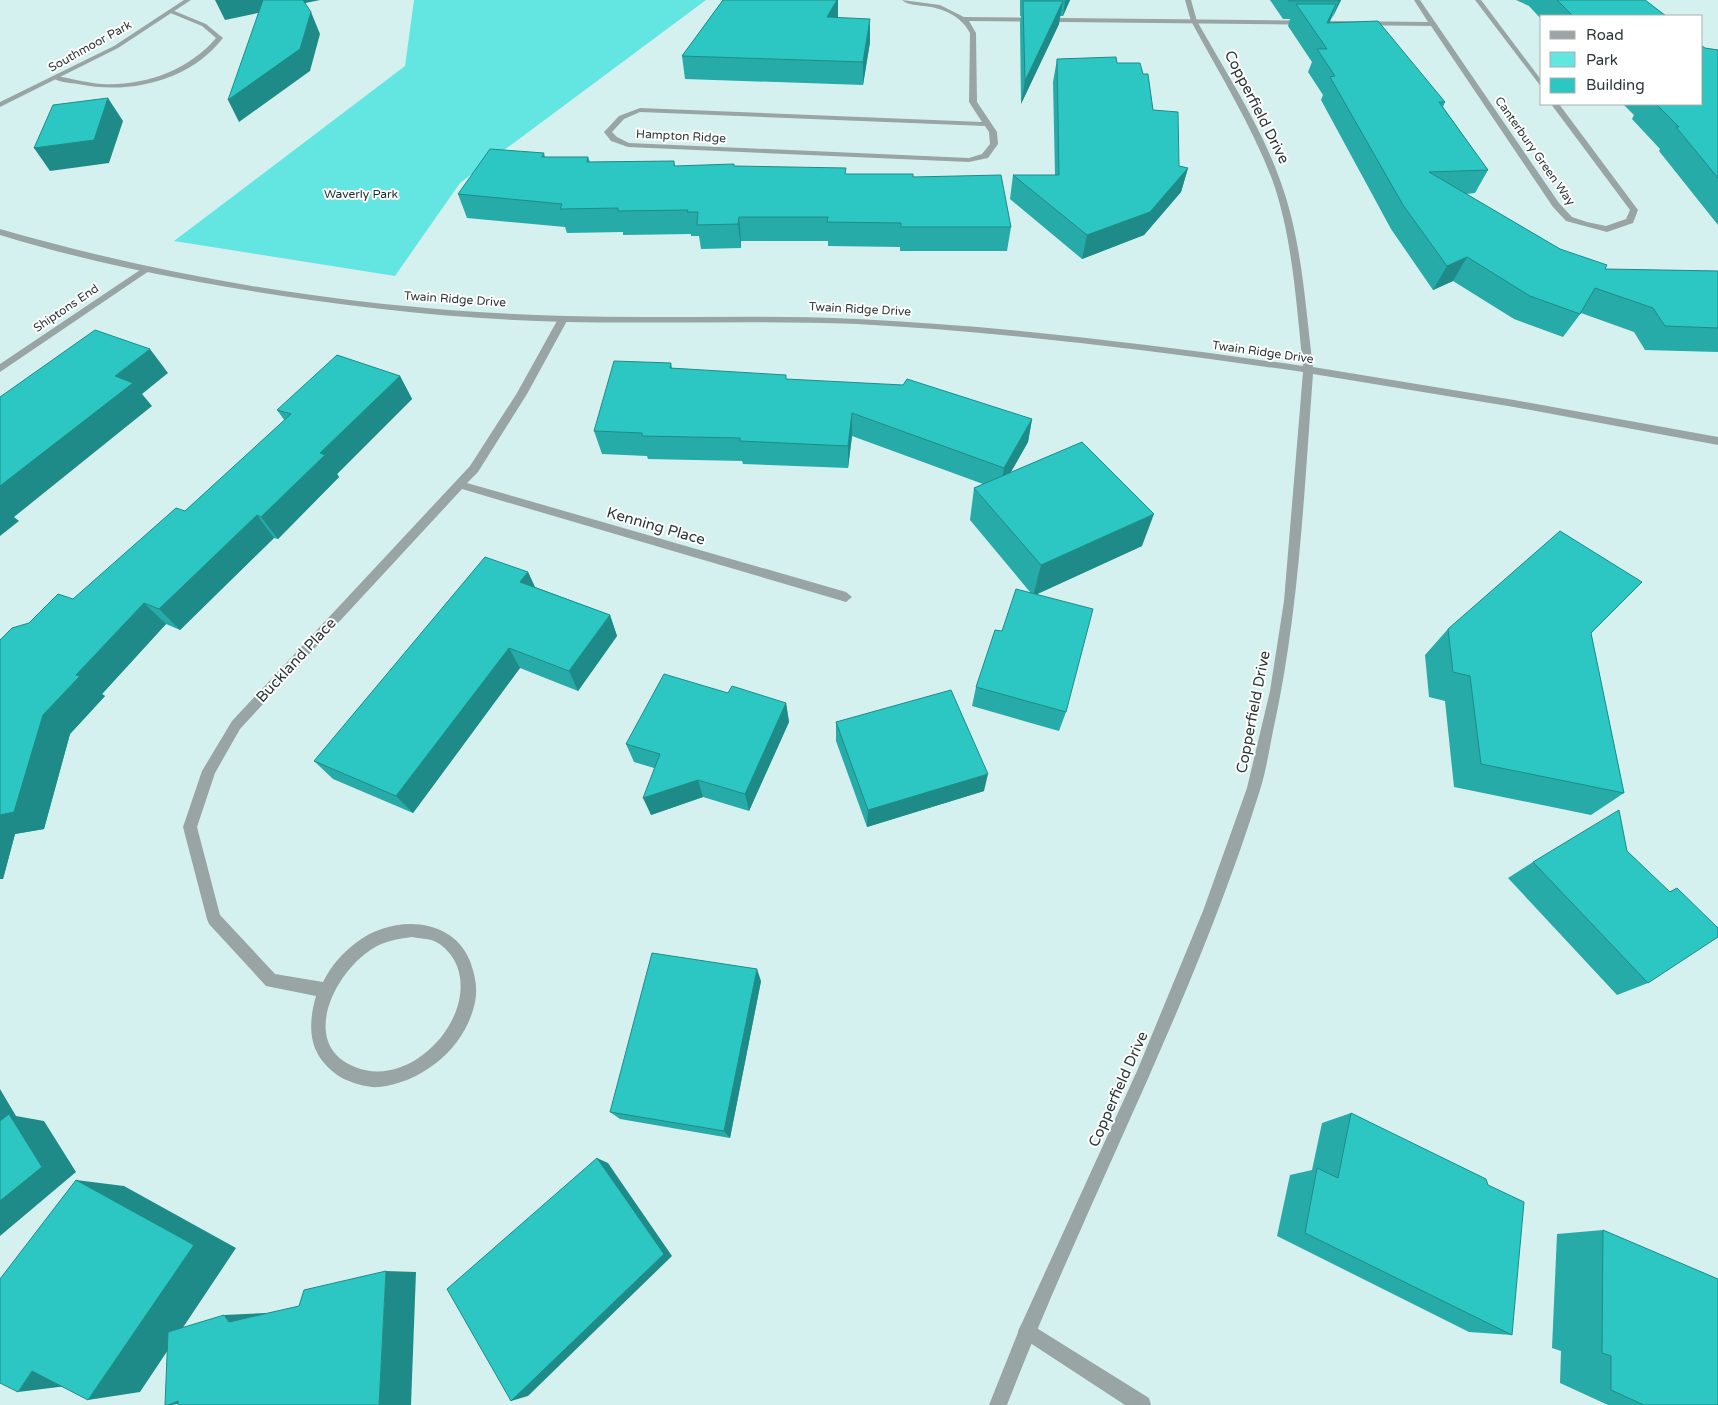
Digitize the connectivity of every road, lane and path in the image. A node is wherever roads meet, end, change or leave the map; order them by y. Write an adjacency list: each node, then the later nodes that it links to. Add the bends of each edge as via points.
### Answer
1 (188, 0): 7 (street, Southmoor Park)
2 (905, 0): 6 (street)
3 (1188, 0): 9 (street, Copperfield Drive)
4 (1417, 0): 10 (street, Canterbury Green Way)
5 (1478, 0): 12 (street)
6 (937, 3): 8 (street)
7 (170, 11): 11 (street, Southmoor Park, via 116,47); 11 (street, via 204,25 220,38 211,52 184,70 140,83 102,86)
8 (964, 19): 9 (street); 15 (street, Hampton Ridge, via 973,33 973,102)
9 (1194, 21): 10 (street); 20 (street, Copperfield Drive, via 1258,138 1276,180 1295,260)
10 (1433, 24): 14 (street, Canterbury Green Way, via 1556,205 1569,219 1608,229 1630,222 1634,210)
11 (56, 78): 13 (street, Southmoor Park)
12 (1540, 83)
13 (0, 105)
14 (1556, 105)
15 (985, 124): 15 (street, Hampton Ridge, via 640,110 614,122 608,132 614,139 628,145 969,160 985,156 994,144 993,132)
16 (0, 232): 17 (street, Twain Ridge Drive)
17 (146, 269): 18 (street, Twain Ridge Drive, via 330,302); 19 (street, Shiptons End)
18 (563, 319): 20 (street, Twain Ridge Drive, via 789,318 904,324 1090,341); 22 (street, Buckland Place, via 522,394 474,469)
19 (0, 368)
20 (1308, 370): 21 (street, Twain Ridge Drive); 25 (street, Copperfield Drive, via 1290,601 1276,691 1254,788 1210,912 1143,1076)
21 (1718, 441)
22 (458, 484): 23 (street, Kenning Place); 24 (street, Buckland Place, via 236,725 209,771 190,827 214,919 272,981)
23 (846, 596)
24 (325, 990): 24 (street, via 318,1014 318,1036 326,1056 342,1071 362,1079 386,1079 411,1072 434,1057 452,1038 464,1015 469,988 466,964 454,946 435,934 412,930 386,935 362,947 341,966)
25 (1027, 1331): 26 (street, Copperfield Drive); 27 (street)
26 (998, 1405)
27 (1142, 1405)

